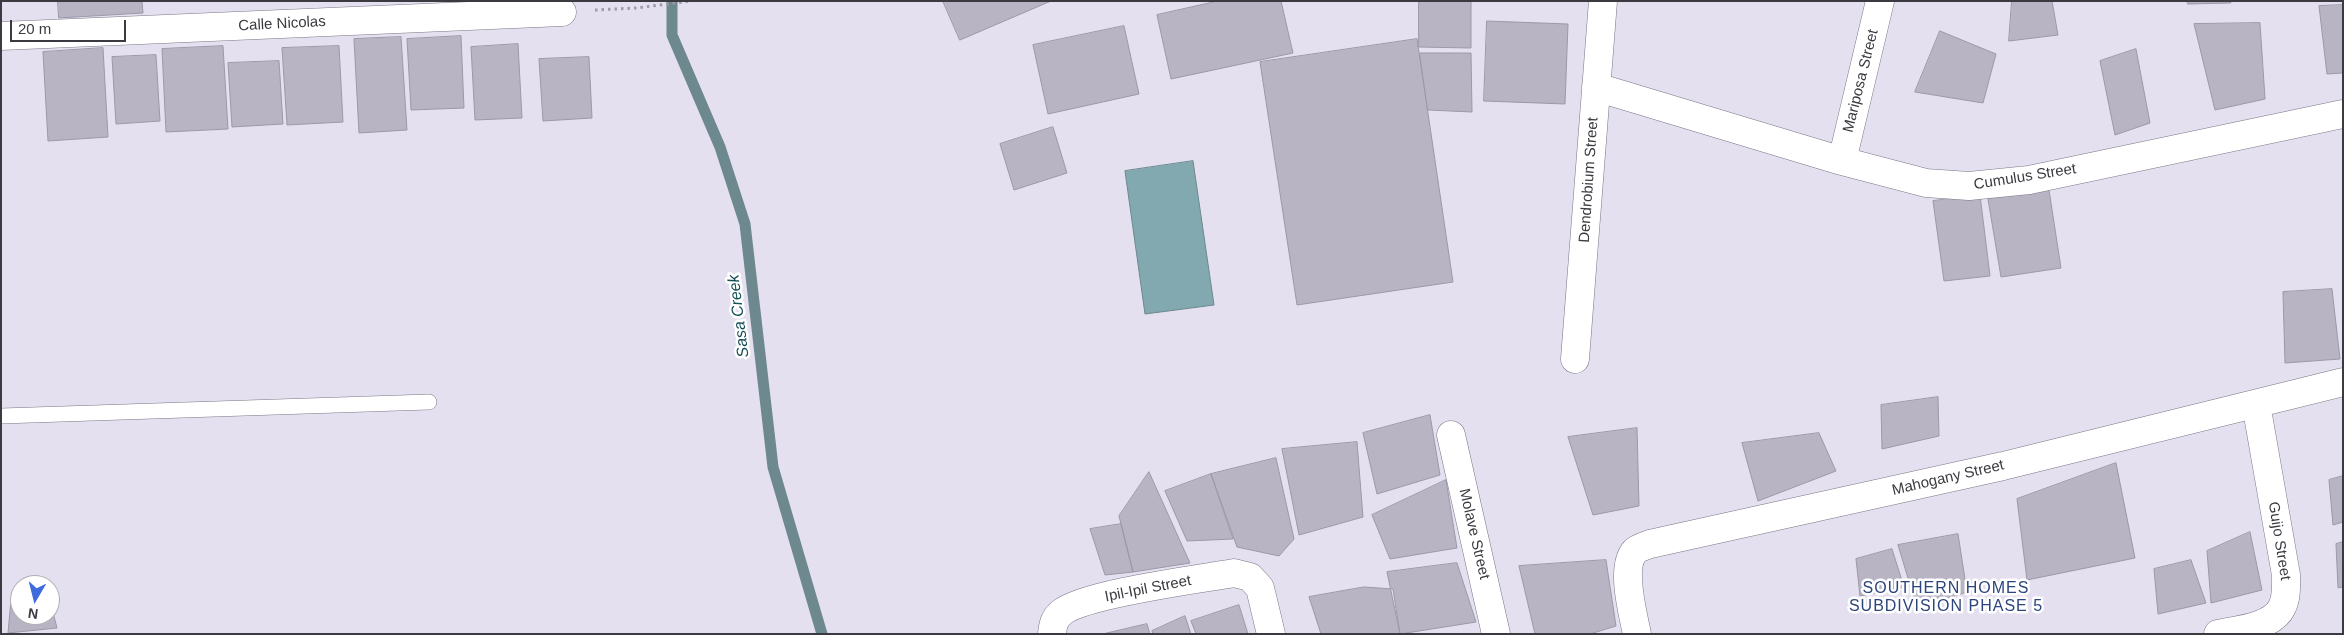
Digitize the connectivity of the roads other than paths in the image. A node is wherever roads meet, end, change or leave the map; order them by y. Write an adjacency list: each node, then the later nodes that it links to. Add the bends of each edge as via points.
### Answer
1 (1602, 1): 5 (street, Dendrobium Street)
2 (1880, 1): 7 (street, Mariposa Street)
3 (562, 12): 4 (street, Calle Nicolas)
4 (1, 36)
5 (1596, 87): 7 (street, Cumulus Street); 8 (street, Dendrobium Street)
6 (2343, 114): 7 (street, Cumulus Street, via 2028,180 1969,186 1926,183)
7 (1842, 161)
8 (1575, 359)
9 (2343, 382): 11 (street, Mahogany Street)
10 (429, 402): 12 (lane)
11 (2256, 404): 17 (street, Mahogany Street, via 2003,466 1650,544 1636,550 1630,561 1628,575); 18 (street, Guijo Street, via 2286,576 2286,596 2282,609 2270,619)
12 (1, 416)
13 (1451, 435): 16 (street, Molave Street)
14 (1053, 628): 15 (street, Ipil-Ipil Street, via 1061,613 1077,604 1234,573 1250,577 1260,588)
15 (1271, 634)
16 (1496, 634)
17 (1636, 634)
18 (2218, 634)

